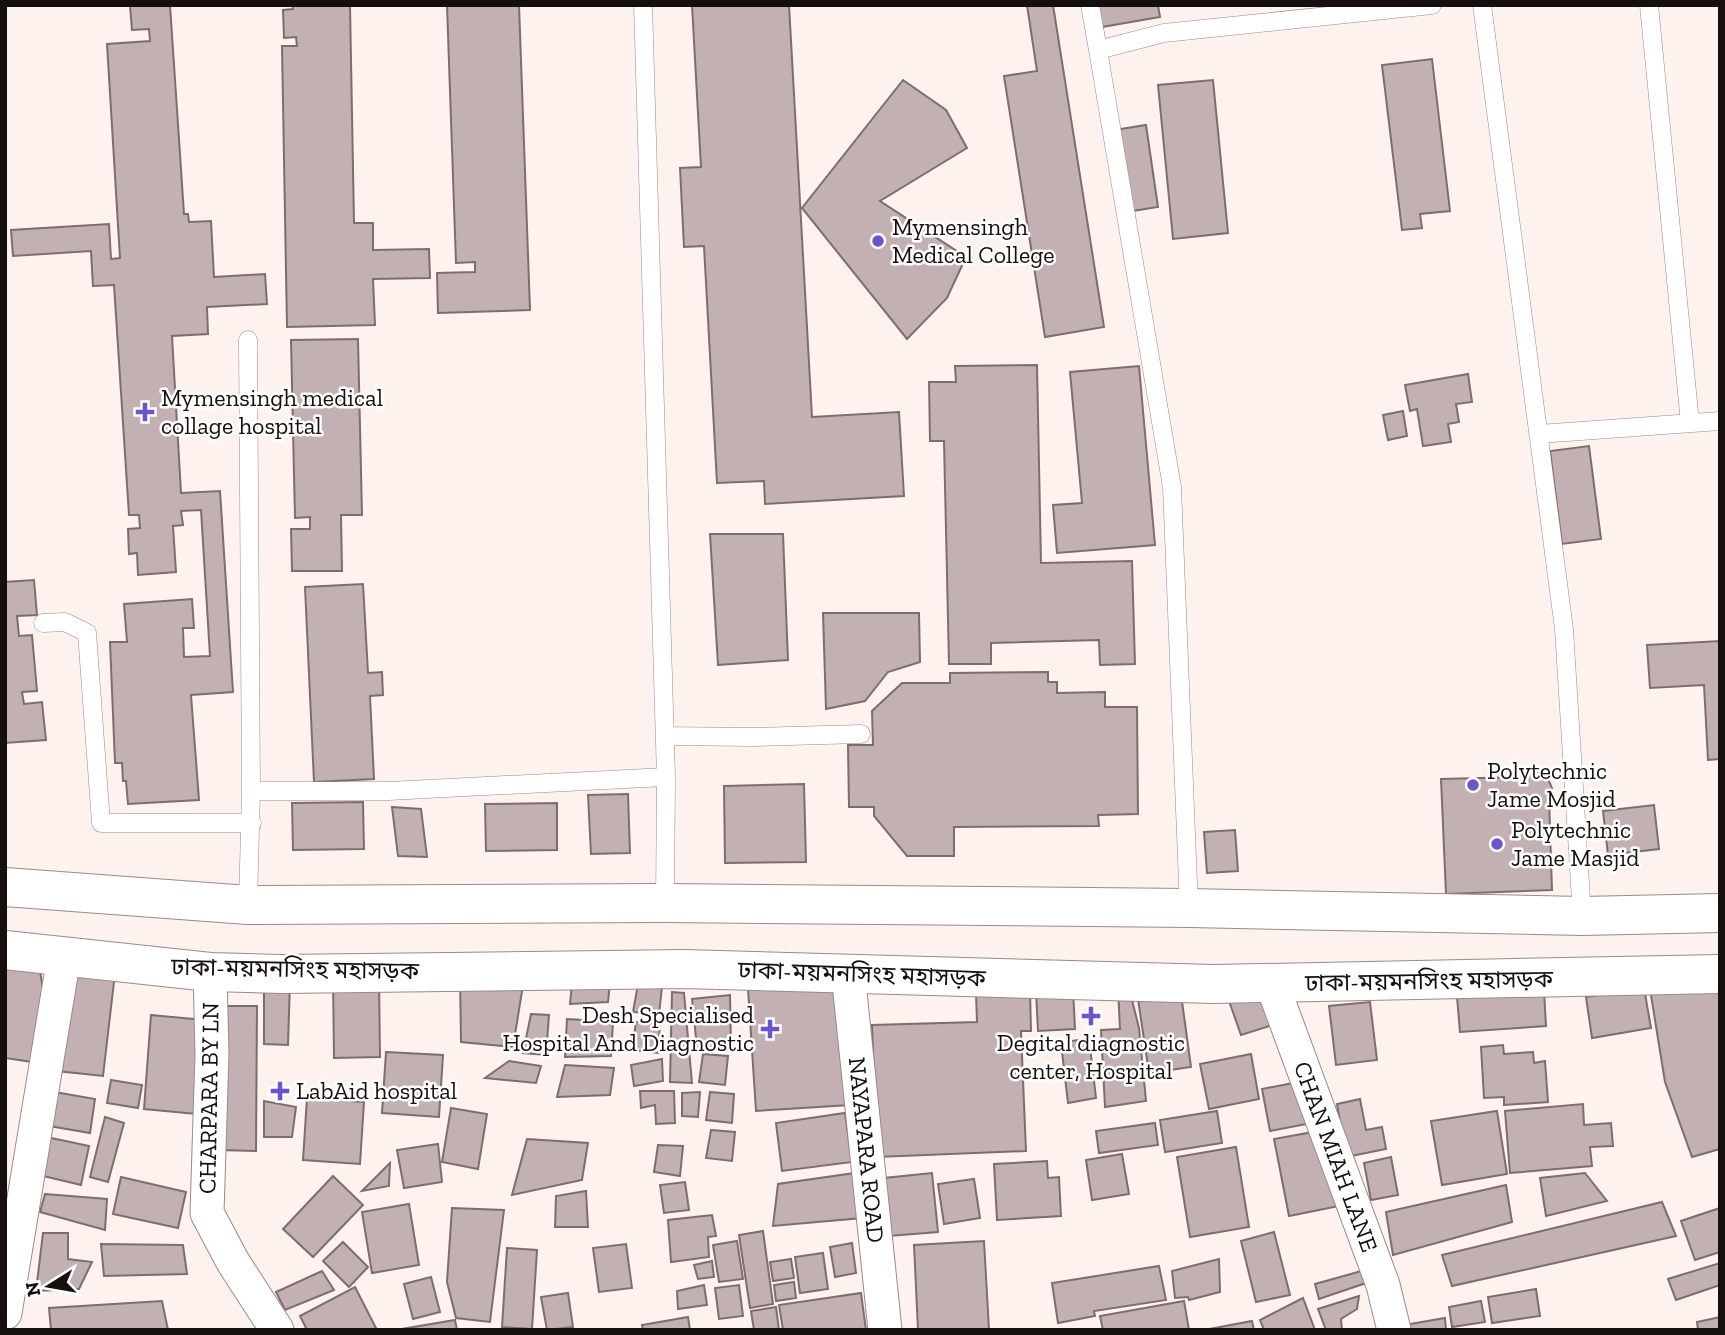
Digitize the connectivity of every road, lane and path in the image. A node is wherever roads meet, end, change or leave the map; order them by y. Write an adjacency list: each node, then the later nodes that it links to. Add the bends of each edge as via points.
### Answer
1 (643, 5): 13 (lane)
2 (1090, 5): 6 (lane)
3 (1432, 5): 6 (lane, via 1164,33)
4 (1482, 5): 10 (lane)
5 (1649, 5): 9 (lane)
6 (1098, 50): 20 (lane, via 1172,487)
7 (248, 340): 15 (lane)
8 (1720, 421): 9 (lane)
9 (1690, 423): 10 (lane)
10 (1539, 434): 22 (lane, via 1564,629)
11 (43, 623): 16 (lane, via 65,622 87,633 101,823)
12 (862, 734): 13 (lane)
13 (665, 736): 14 (lane)
14 (666, 777): 15 (lane, via 388,791); 18 (lane)
15 (251, 791): 16 (lane)
16 (252, 823): 19 (lane)
17 (5, 887): 19 (main road)
18 (665, 903): 19 (main road); 20 (main road)
19 (248, 905)
20 (1189, 908): 22 (main road)
21 (1720, 913): 22 (main road)
22 (1582, 916)
23 (5, 950): 24 (main road, ঢাকা-ময়মনসিংহ মহাসড়ক)
24 (64, 957): 25 (main road, ঢাকা-ময়মনসিংহ মহাসড়ক); 29 (street)
25 (211, 972): 26 (main road, ঢাকা-ময়মনসিংহ মহাসড়ক); 30 (street, CHARPARA BY LN, via 207,1213)
26 (848, 973): 28 (main road, ঢাকা-ময়মনসিংহ মহাসড়ক); 31 (street, NAYAPARA ROAD)
27 (1720, 974): 28 (main road, ঢাকা-ময়মনসিংহ মহাসড়ক)
28 (1272, 984): 32 (street, CHAN MIAH LANE, via 1382,1285)
29 (5, 1313)
30 (277, 1330)
31 (885, 1330)
32 (1394, 1330)

